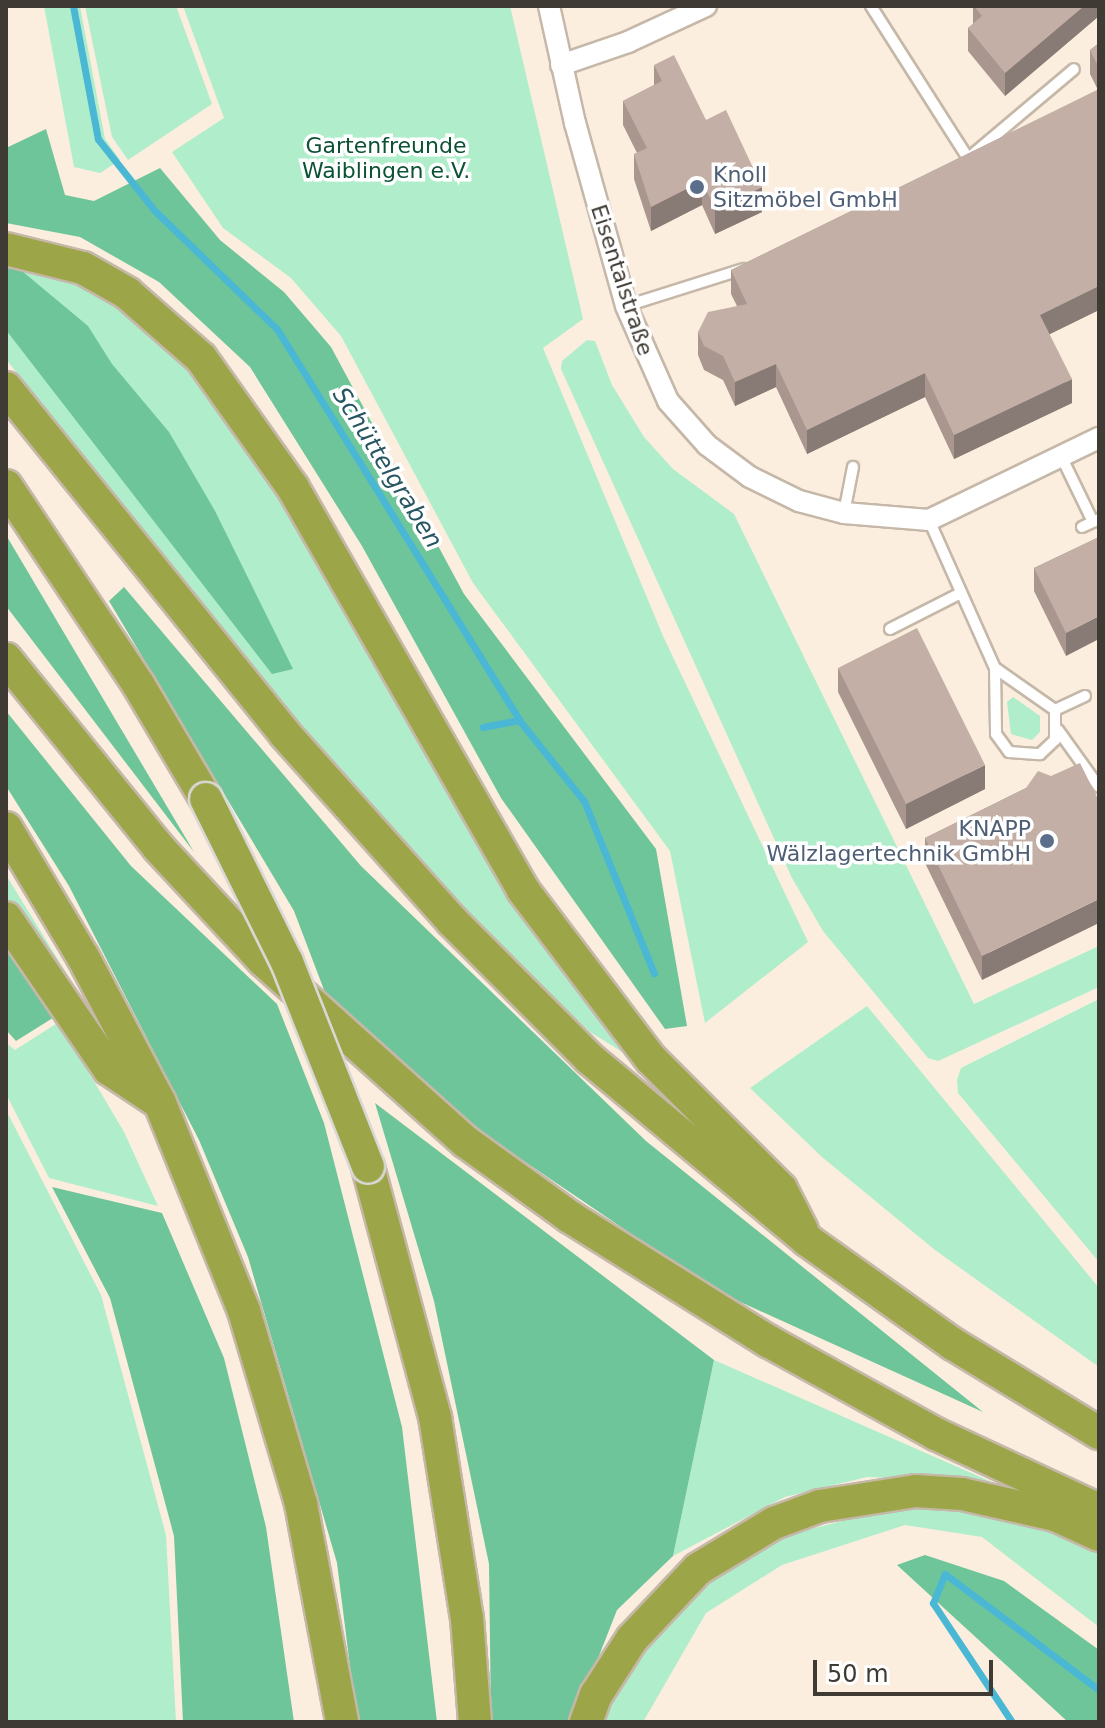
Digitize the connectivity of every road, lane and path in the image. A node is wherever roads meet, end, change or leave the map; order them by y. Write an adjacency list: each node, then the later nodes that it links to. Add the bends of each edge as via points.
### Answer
1 (549, 6): 4 (street, Eisentalstraße)
2 (706, 6): 4 (street)
3 (871, 6): 6 (lane)
4 (561, 65): 10 (street, Eisentalstraße)
5 (1074, 69): 6 (lane)
6 (968, 158): 7 (lane)
7 (955, 165)
8 (6, 249): 33 (highway, via 83,268 127,293 201,358 293,488 523,890 651,1059 781,1189)
9 (756, 263): 10 (lane)
10 (626, 306): 16 (street, Eisentalstraße, via 668,401 707,445 750,477 799,501)
11 (6, 388): 33 (highway, via 275,722 452,921 590,1059)
12 (1099, 438): 13 (street)
13 (1061, 456): 17 (street); 18 (lane)
14 (853, 467): 16 (lane)
15 (6, 486): 38 (highway, bridge, via 138,684 206,799 287,962 368,1167 414,1326 437,1431 467,1618)
16 (844, 513): 17 (street, Eisentalstraße)
17 (929, 520): 20 (lane)
18 (1096, 520): 19 (lane)
19 (1082, 527)
20 (961, 593): 21 (lane); 23 (lane)
21 (890, 629)
22 (6, 659): 35 (highway, via 158,847 264,961 466,1142 570,1217 768,1341 936,1434)
23 (995, 668): 25 (lane); 26 (lane, via 995,724 1001,744 1029,757 1048,748)
24 (1085, 696): 25 (lane)
25 (1055, 710): 26 (lane)
26 (1058, 730): 28 (lane)
27 (1099, 763): 28 (lane)
28 (1087, 767): 29 (lane)
29 (1099, 787)
30 (6, 828): 32 (highway, via 83,957)
31 (6, 918): 32 (highway, via 109,1069)
32 (160, 1103): 37 (highway, via 269,1386 324,1608)
33 (807, 1240): 34 (highway, via 953,1344)
34 (1099, 1433)
35 (1099, 1510)
36 (1099, 1535): 39 (highway, via 1055,1515 962,1494 916,1491 820,1506 774,1523 698,1569 632,1639 596,1695)
37 (342, 1722)
38 (475, 1722)
39 (586, 1722)

